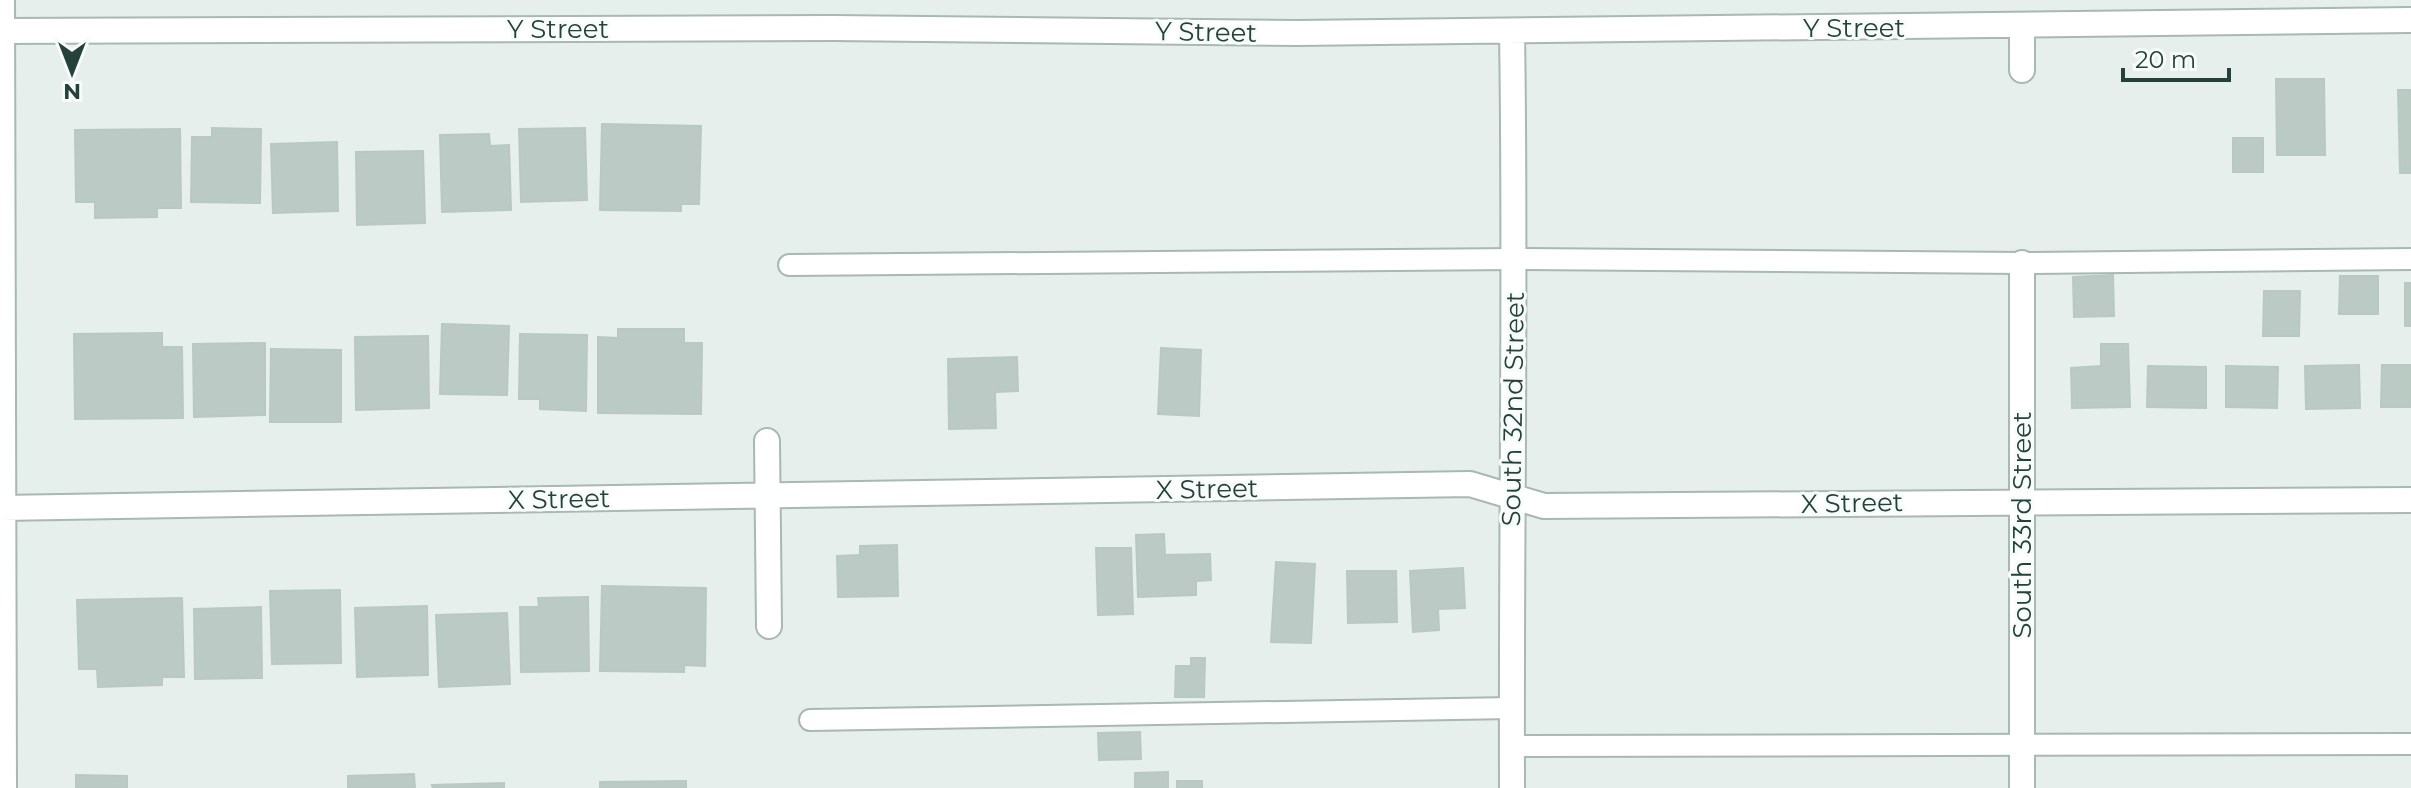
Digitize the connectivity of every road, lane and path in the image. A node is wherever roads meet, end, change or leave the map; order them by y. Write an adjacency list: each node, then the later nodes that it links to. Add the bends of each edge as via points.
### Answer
1 (2, 0): 4 (street)
2 (2411, 20): 3 (street, Y Street)
3 (2022, 27): 5 (street, Y Street); 6 (street)
4 (1, 31): 5 (street, Y Street); 16 (street)
5 (1512, 31): 7 (street, South 32nd Street)
6 (2022, 70)
7 (1516, 259): 9 (lane); 10 (lane); 13 (street, South 32nd Street)
8 (2411, 259): 9 (lane)
9 (2022, 263): 15 (street, South 33rd Street)
10 (789, 265)
11 (767, 441): 12 (street)
12 (768, 496): 13 (street, X Street, via 1470,484); 16 (street, X Street); 17 (street)
13 (1511, 496): 15 (street, X Street, via 1544,506); 18 (street, South 32nd Street)
14 (2411, 500): 15 (street, X Street)
15 (2021, 502): 21 (street, South 33rd Street)
16 (1, 508): 23 (street)
17 (769, 626)
18 (1512, 708): 19 (lane); 22 (street, South 32nd Street)
19 (810, 720)
20 (2411, 744): 21 (lane)
21 (2022, 745): 22 (lane); 25 (street, South 33rd Street)
22 (1512, 746): 24 (street, South 32nd Street)
23 (4, 788)
24 (1512, 788)
25 (2022, 788)

